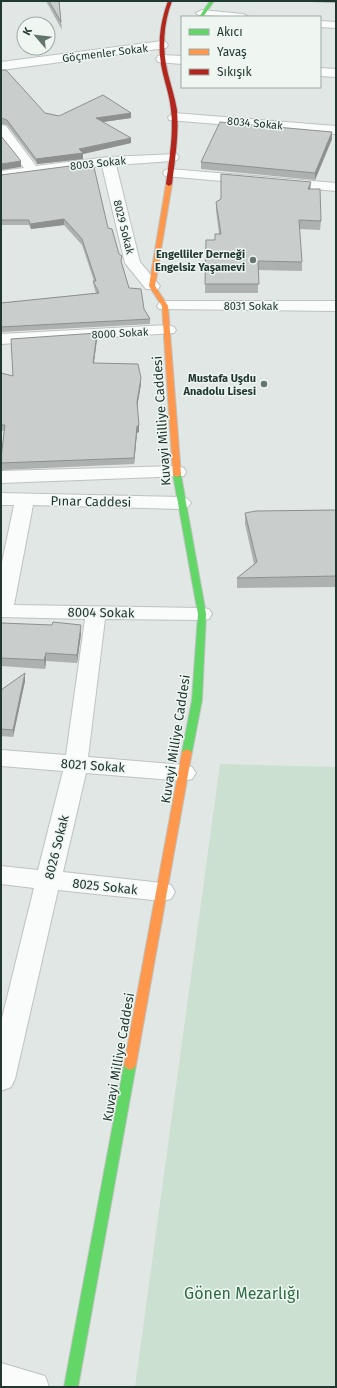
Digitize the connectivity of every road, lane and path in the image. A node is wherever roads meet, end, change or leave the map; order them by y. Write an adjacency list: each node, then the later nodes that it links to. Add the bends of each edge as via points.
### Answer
1 (1, 1): 2 (main road)
2 (6, 1)
3 (170, 1): 9 (main road, via 165,12)
4 (212, 1): 5 (main road)
5 (202, 15): 6 (street)
6 (222, 16)
7 (321, 24): 8 (street)
8 (336, 25)
9 (162, 45): 10 (main road); 12 (street, Göçmenler Sokak)
10 (162, 59): 11 (street); 16 (main road)
11 (181, 60)
12 (1, 66)
13 (321, 72): 14 (street)
14 (336, 73)
15 (177, 80): 16 (main road)
16 (172, 93): 17 (main road)
17 (174, 116): 19 (street, 8034 Sokak); 20 (main road)
18 (1, 129): 22 (street)
19 (336, 130)
20 (172, 157): 21 (street, 8003 Sokak); 23 (main road)
21 (108, 161): 22 (street, 8003 Sokak); 26 (street, 8029 Sokak, via 133,263)
22 (33, 171): 24 (street, 8003 Sokak)
23 (170, 173): 25 (street); 26 (main road)
24 (1, 175)
25 (336, 186)
26 (152, 286): 27 (main road, Kuvayi Milliye Caddesi)
27 (165, 306): 28 (street, 8031 Sokak); 29 (main road, Kuvayi Milliye Caddesi)
28 (336, 306)
29 (168, 330): 30 (street, 8000 Sokak); 31 (main road, Kuvayi Milliye Caddesi)
30 (1, 339)
31 (177, 472): 32 (street, Pınar Caddesi); 35 (main road, Kuvayi Milliye Caddesi)
32 (1, 477)
33 (1, 499): 34 (street, Pınar Caddesi)
34 (25, 499): 35 (street, Pınar Caddesi); 36 (street)
35 (181, 503): 38 (main road, Kuvayi Milliye Caddesi)
36 (2, 611): 37 (street, 8004 Sokak)
37 (96, 612): 38 (street, 8004 Sokak); 40 (street, 8026 Sokak)
38 (202, 614): 41 (main road, Kuvayi Milliye Caddesi, via 197,700)
39 (1, 758): 40 (street, 8021 Sokak)
40 (76, 764): 41 (street, 8021 Sokak); 43 (street, 8026 Sokak)
41 (184, 773): 44 (main road, Kuvayi Milliye Caddesi)
42 (1, 875): 43 (street, 8025 Sokak)
43 (48, 880): 44 (street, 8025 Sokak); 45 (street, 8026 Sokak)
44 (162, 892): 48 (main road, Kuvayi Milliye Caddesi)
45 (1, 1080)
46 (1, 1379): 47 (street)
47 (33, 1387)
48 (71, 1387)

